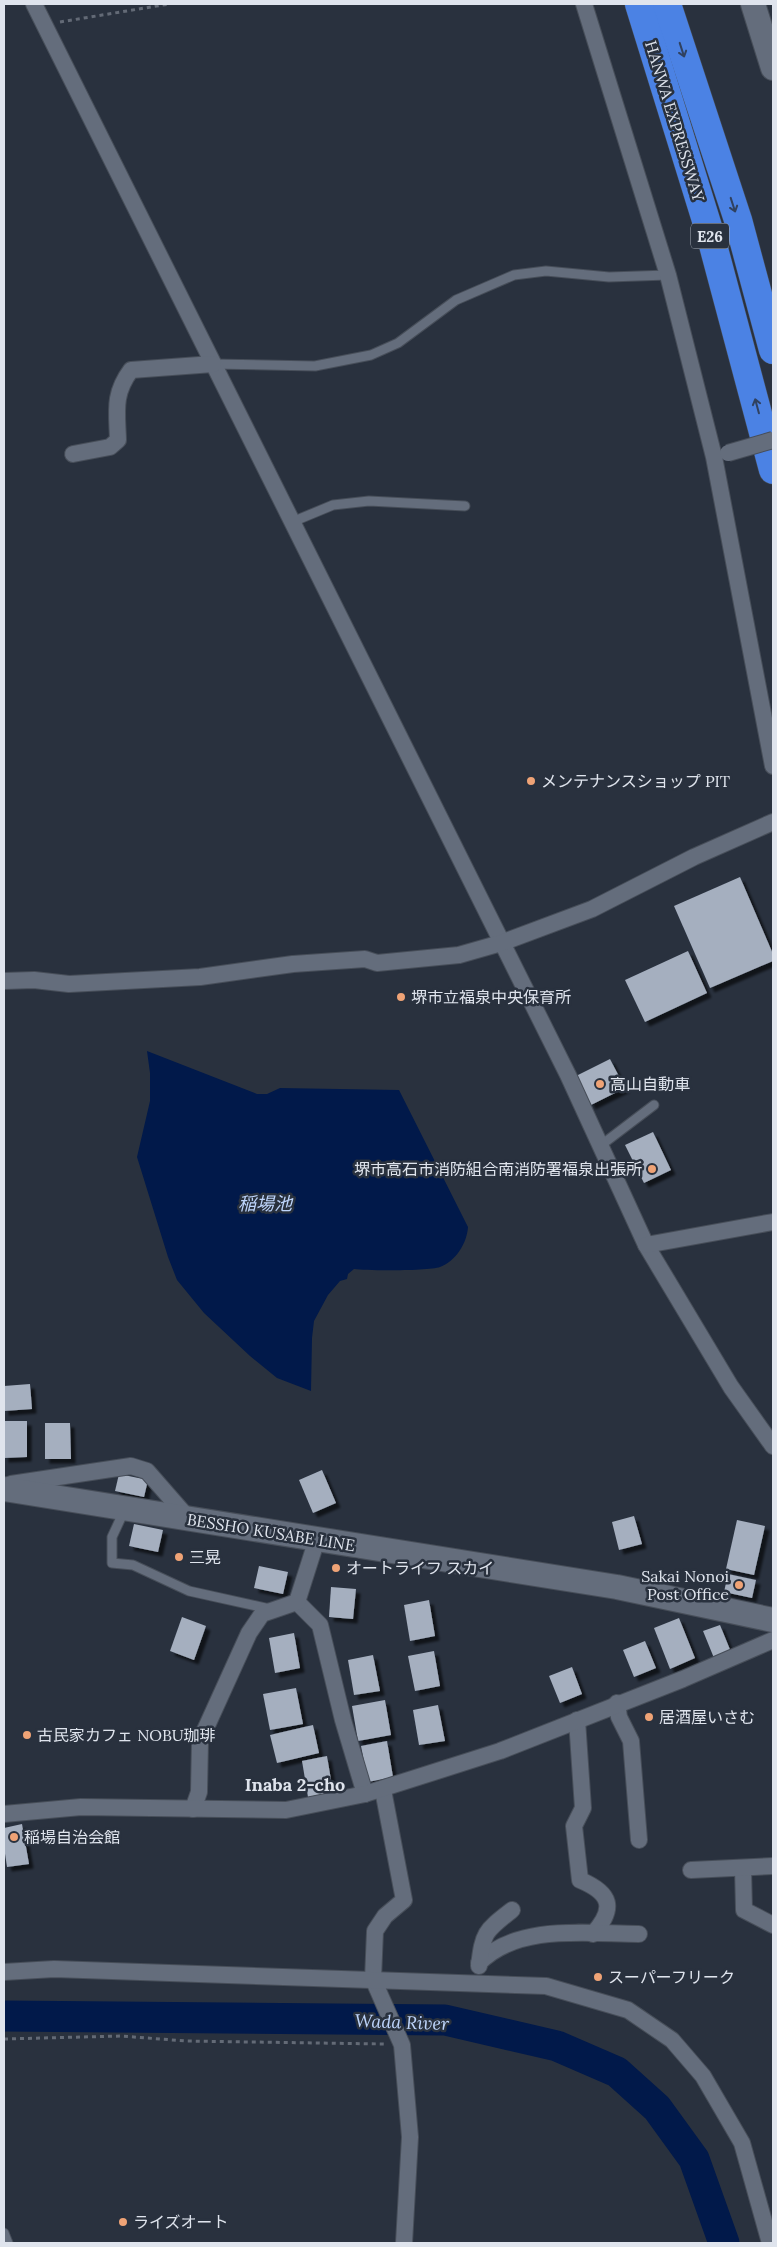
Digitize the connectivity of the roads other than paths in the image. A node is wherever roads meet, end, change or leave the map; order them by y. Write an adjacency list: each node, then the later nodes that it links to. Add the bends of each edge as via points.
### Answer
1 (34, 4): 9 (street)
2 (584, 4): 7 (street)
3 (639, 4): 13 (highway, HANWA EXPRESSWAY / E26, one-way to 3, via 709,230)
4 (667, 4): 8 (highway, HANWA EXPRESSWAY / E26, one-way to 8, via 738,220)
5 (753, 4): 6 (main road)
6 (773, 68)
7 (668, 275): 9 (lane, via 609,277 546,271 514,274 456,300 398,343 372,355 315,366); 12 (street)
8 (773, 350)
9 (213, 364): 11 (street, via 130,370 117,395 118,440 110,447); 15 (street)
10 (773, 440): 12 (street, bridge)
11 (73, 454)
12 (721, 455): 16 (street)
13 (773, 470)
14 (465, 506): 15 (lane, via 369,501 333,505)
15 (292, 522): 18 (street)
16 (773, 766)
17 (773, 822): 18 (street, via 694,856 592,909)
18 (502, 943): 19 (street, via 459,955 376,963 365,959 200,976 69,984); 21 (street)
19 (4, 981)
20 (654, 1105): 21 (lane)
21 (600, 1146): 23 (street)
22 (773, 1222): 23 (street)
23 (646, 1245): 24 (street, via 731,1387)
24 (773, 1446)
25 (4, 1487): 26 (main road, BESSHO KUSABE LINE); 27 (street, via 131,1466 147,1471)
26 (126, 1508): 27 (main road, BESSHO KUSABE LINE); 30 (lane, via 112,1537 112,1563 133,1566 189,1591)
27 (188, 1518): 28 (main road, BESSHO KUSABE LINE)
28 (317, 1539): 29 (street); 31 (main road, BESSHO KUSABE LINE, via 617,1587)
29 (297, 1602): 30 (street); 36 (street, via 320,1625)
30 (273, 1610): 37 (street, via 262,1614 249,1633 200,1742 199,1792)
31 (773, 1620)
32 (773, 1640): 33 (street)
33 (617, 1703): 34 (street); 39 (street, via 619,1716 631,1741)
34 (577, 1720): 35 (street, via 500,1751); 45 (street, via 583,1808 574,1826 580,1880 597,1887 605,1895 608,1908 606,1917)
35 (382, 1790): 36 (street); 49 (street, via 404,1900 385,1916 376,1931)
36 (365, 1794): 37 (street, via 286,1810)
37 (193, 1809): 38 (street, via 81,1808)
38 (4, 1814)
39 (638, 1840)
40 (773, 1866): 41 (street)
41 (743, 1868): 42 (street); 44 (street, via 744,1910)
42 (691, 1870)
43 (512, 1910): 47 (street, via 489,1928 480,1944)
44 (773, 1925)
45 (593, 1934): 46 (street); 47 (street, via 550,1934 517,1941 500,1947)
46 (639, 1934)
47 (479, 1963): 50 (street)
48 (4, 1972): 49 (street, via 54,1969)
49 (373, 1979): 50 (street); 53 (street, via 402,2045 410,2137)
50 (477, 1984): 54 (street, via 546,1986 592,1999 628,2010 672,2040 703,2076 742,2143)
51 (4, 2234): 52 (lane)
52 (8, 2243)
53 (404, 2243)
54 (770, 2243)

